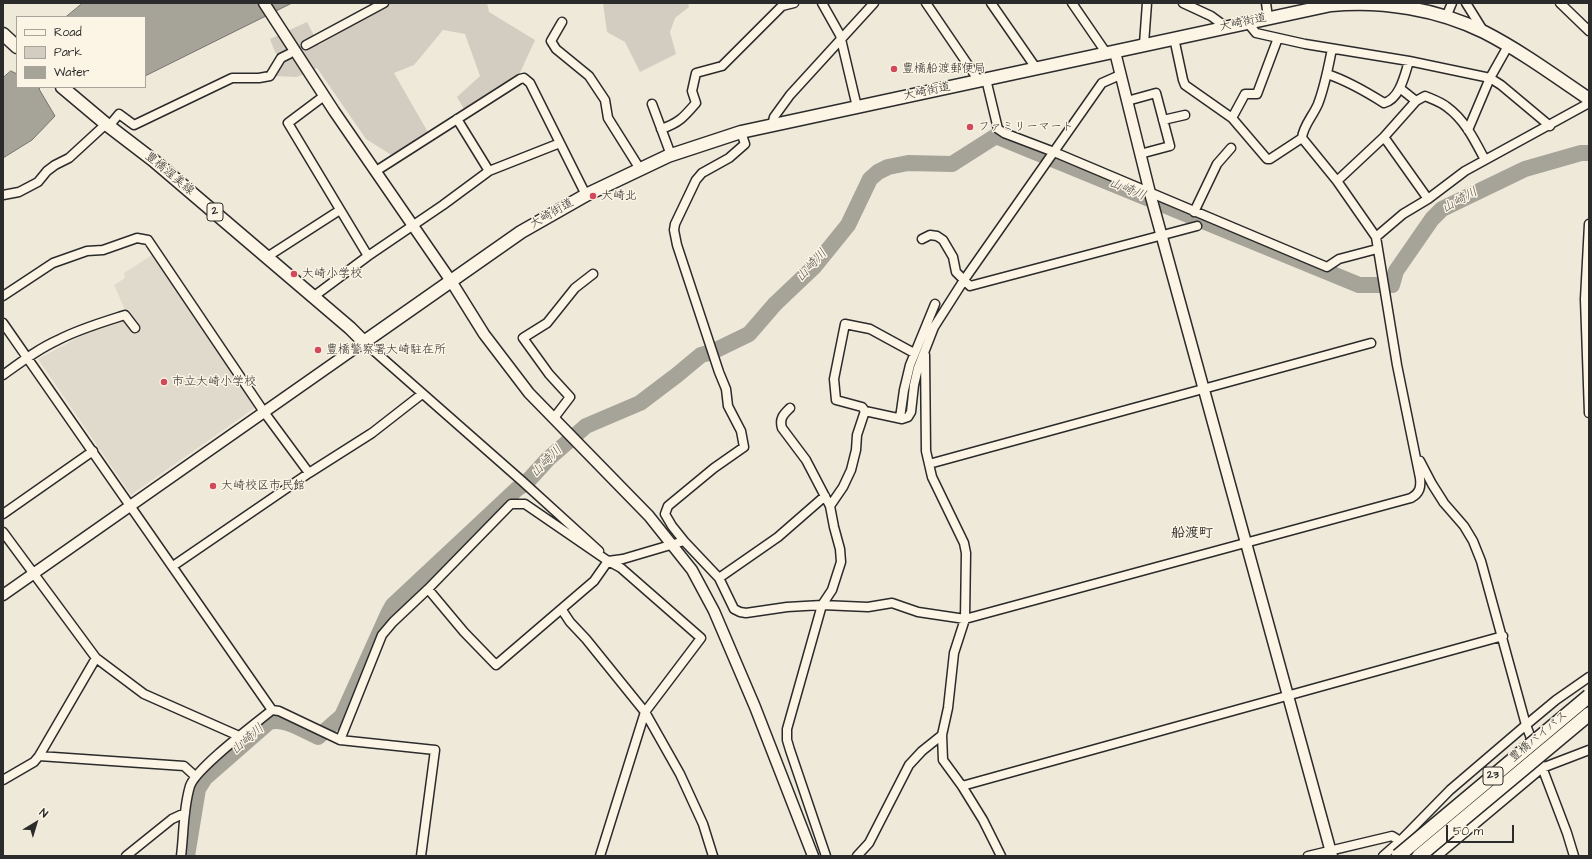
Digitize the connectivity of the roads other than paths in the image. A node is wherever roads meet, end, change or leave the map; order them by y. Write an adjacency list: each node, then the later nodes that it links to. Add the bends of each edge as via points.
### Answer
1 (264, 3): 45 (street)
2 (384, 3): 30 (street)
3 (794, 3): 59 (street, via 782,6 722,66 696,73 692,91 696,103 674,125)
4 (822, 3): 27 (street)
5 (874, 3): 27 (street)
6 (926, 3): 42 (street)
7 (991, 3): 38 (street)
8 (1072, 3): 35 (street)
9 (1147, 3): 29 (street)
10 (1183, 3): 21 (street, via 1211,16)
11 (1266, 3): 17 (street)
12 (1452, 3): 18 (street)
13 (1466, 3): 23 (street)
14 (1560, 3): 22 (street)
15 (1331, 4): 16 (main road, 大崎街道); 17 (main road, 大崎街道)
16 (1393, 4): 18 (main road, 大崎街道)
17 (1268, 17): 20 (main road, 大崎街道)
18 (1446, 17): 23 (main road, 大崎街道)
19 (562, 22): 70 (street, via 552,41 556,49 589,76 605,100 608,118)
20 (1247, 22): 21 (main road, 大崎街道); 26 (street, via 1256,33)
21 (1226, 27): 25 (main road, 大崎街道)
22 (1589, 31)
23 (1484, 32): 31 (main road, 大崎街道)
24 (3, 34): 32 (main road)
25 (1174, 38): 29 (main road, 大崎街道); 53 (street, via 1185,85)
26 (1278, 38): 34 (street); 53 (street, via 1257,94 1245,94)
27 (841, 40): 51 (street); 57 (street, via 790,95 774,117)
28 (3, 44): 33 (main road)
29 (1144, 44): 35 (main road, 大崎街道)
30 (306, 45)
31 (1508, 46): 41 (street); 46 (main road, 大崎街道)
32 (16, 48)
33 (16, 49)
34 (1332, 49): 37 (street); 39 (street)
35 (1111, 53): 38 (main road, 大崎街道); 40 (street)
36 (289, 54): 56 (street, via 281,58 270,76 232,78 134,125 119,114)
37 (1409, 61): 41 (street); 44 (street)
38 (1036, 68): 42 (main road, 大崎街道)
39 (1327, 74): 44 (street, via 1357,86 1384,103); 63 (street, via 1324,89)
40 (1120, 75): 47 (street); 68 (street, via 1102,83)
41 (1490, 78): 58 (street); 60 (street)
42 (982, 80): 51 (main road, 大崎街道); 68 (street, via 998,129)
43 (63, 88): 56 (main road, 豊橋渥美線 / 2)
44 (1401, 89): 48 (street)
45 (324, 96): 71 (street); 78 (street, via 288,123)
46 (1589, 99)
47 (1127, 101): 55 (street, via 1156,93); 66 (street)
48 (1416, 101): 60 (street, via 1425,96 1446,106 1459,117); 62 (street)
49 (1589, 103): 58 (street)
50 (652, 104): 59 (street)
51 (857, 108): 57 (main road, 大崎街道)
52 (1185, 115): 55 (street)
53 (1232, 118): 63 (street, via 1267,159)
54 (457, 119): 64 (street, via 524,78 530,83); 71 (street); 72 (street)
55 (1163, 120): 66 (street, via 1170,146)
56 (107, 125): 75 (street, via 69,158 46,171 38,182 19,192); 88 (main road, 豊橋渥美線 / 2, via 153,160)
57 (772, 126): 61 (main road, 大崎街道)
58 (1550, 126): 69 (street)
59 (661, 129): 67 (street)
60 (1468, 130): 69 (street)
61 (742, 132): 67 (main road, 大崎街道); 120 (street, via 745,144 730,158 702,173 674,230 726,388 728,406 741,431 744,447 668,506 666,514)
62 (1384, 137): 73 (street); 77 (street)
63 (1302, 138): 73 (street)
64 (560, 143): 72 (street); 74 (street)
65 (1231, 148): 79 (street, via 1217,164)
66 (1140, 154): 76 (street)
67 (671, 155): 70 (main road, 大崎街道)
68 (1051, 156): 76 (street); 90 (street)
69 (1484, 160): 77 (street)
70 (640, 169): 74 (main road, 大崎街道)
71 (376, 171): 81 (street)
72 (489, 171): 81 (street)
73 (1337, 181): 84 (street)
74 (586, 195): 91 (main road, 大崎街道, via 521,232)
75 (3, 196)
76 (1152, 199): 79 (street); 83 (street)
77 (1428, 199): 84 (street, via 1403,214)
78 (340, 210): 87 (street); 88 (street)
79 (1194, 212): 86 (street, via 1328,267 1339,260)
80 (1589, 224): 108 (street, via 1585,299)
81 (413, 225): 87 (street); 91 (street)
82 (1197, 226): 83 (street)
83 (1162, 236): 90 (street, via 970,286); 103 (street)
84 (1376, 237): 86 (street)
85 (922, 239): 90 (street, via 930,235 943,240 953,257 956,272)
86 (1378, 248): 112 (street)
87 (368, 256): 93 (street)
88 (267, 257): 93 (main road, 豊橋渥美線 / 2)
89 (593, 274): 109 (street, via 575,288 547,323 523,338 549,374 570,397)
90 (964, 280): 99 (street, via 934,327)
91 (451, 281): 97 (main road, 大崎街道); 109 (street, via 484,334 513,373)
92 (3, 296): 107 (street, via 53,263 137,238 148,240)
93 (313, 297): 97 (main road, 豊橋渥美線 / 2)
94 (935, 304): 100 (street)
95 (3, 323): 101 (street)
96 (135, 328): 101 (street, via 125,315 58,339)
97 (364, 342): 104 (street); 107 (street)
98 (1371, 343): 103 (street)
99 (924, 352): 110 (street, via 918,368 911,412 908,417); 113 (street, via 926,452)
100 (914, 353): 106 (street, via 870,329 845,324 834,379 836,400); 110 (street)
101 (27, 357): 102 (street); 111 (street)
102 (3, 375)
103 (1203, 388): 113 (street); 121 (street)
104 (422, 394): 114 (street, via 372,433); 123 (street)
105 (790, 408): 115 (street, via 782,417 782,428 806,460)
106 (865, 411): 110 (street); 117 (street, via 857,435 851,470)
107 (264, 412): 114 (street); 116 (street)
108 (1589, 413)
109 (554, 418): 122 (street, via 649,516)
110 (900, 418)
111 (93, 451): 116 (street); 118 (street)
112 (1414, 451): 121 (street, via 1421,487 1417,495); 132 (street, via 1444,503 1464,526 1473,542 1481,561)
113 (929, 464): 131 (street, via 932,477 965,548)
114 (309, 473): 124 (street)
115 (825, 496): 117 (street); 126 (street, via 778,537)
116 (130, 506): 124 (street); 125 (street)
117 (830, 506): 129 (street, via 841,562 832,590)
118 (3, 514)
119 (3, 532): 125 (street)
120 (684, 541): 122 (street); 126 (street)
121 (1246, 543): 131 (street); 135 (street)
122 (672, 544): 123 (street); 158 (street, via 692,570 714,611 755,707)
123 (608, 561): 127 (street, via 525,504 511,504); 130 (street, via 594,581); 138 (street, via 621,568 701,638)
124 (173, 566): 137 (street)
125 (34, 573): 128 (street); 133 (street)
126 (719, 578): 129 (street, via 734,609 740,612)
127 (428, 589): 130 (street, via 496,665); 143 (street, via 382,634)
128 (3, 596)
129 (822, 605): 131 (street, via 868,607 892,603 918,612); 159 (street, via 790,717 787,740)
130 (562, 610): 138 (street)
131 (965, 619): 141 (street, via 954,653 948,708)
132 (1502, 636): 135 (street); 140 (street)
133 (96, 658): 142 (street, via 144,694); 145 (street)
134 (1589, 677): 140 (street)
135 (1288, 696): 149 (street); 152 (street)
136 (1589, 696): 164 (highway, 豊橋バイパス / 23, bridge)
137 (272, 710): 142 (street); 143 (street, via 280,711)
138 (645, 712): 156 (street); 157 (street, via 690,795)
139 (1589, 714): 165 (highway, 豊橋バイパス / 23, bridge)
140 (1526, 725): 146 (street); 151 (street, via 1450,790)
141 (942, 735): 149 (street, via 943,760); 160 (street, via 909,765 869,843)
142 (239, 736): 147 (street)
143 (340, 740): 155 (street, via 435,750)
144 (1589, 750): 146 (street)
145 (39, 756): 147 (street, via 184,766); 148 (street, via 34,762)
146 (1542, 768): 166 (street); 167 (street)
147 (195, 776): 150 (street, via 190,786)
148 (3, 780)
149 (962, 786): 161 (street)
150 (185, 813): 153 (street, via 172,819); 154 (street)
151 (1400, 841): 152 (street, via 1392,836); 163 (street)
152 (1331, 853): 162 (street)
153 (126, 856)
154 (181, 856)
155 (421, 856)
156 (600, 856)
157 (713, 856)
158 (813, 856)
159 (826, 856)
160 (857, 856)
161 (1001, 856)
162 (1308, 856)
163 (1383, 856)
164 (1398, 856)
165 (1419, 856)
166 (1437, 856)
167 (1574, 856)

